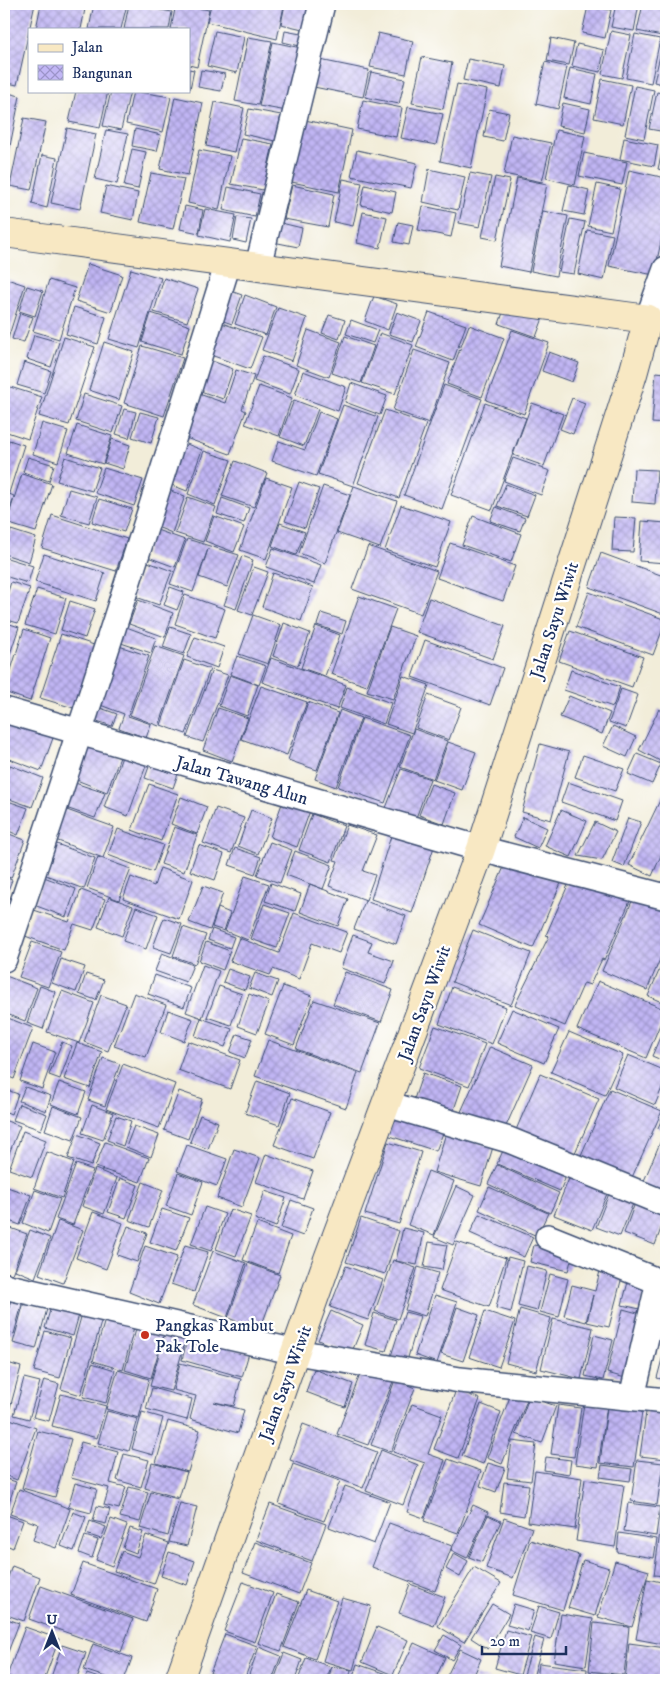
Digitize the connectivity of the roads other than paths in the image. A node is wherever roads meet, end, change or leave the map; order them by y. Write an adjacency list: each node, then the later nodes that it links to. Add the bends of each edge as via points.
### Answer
1 (322, 4): 4 (street)
2 (4, 234): 3 (main road)
3 (228, 263): 4 (main road); 8 (street)
4 (258, 266): 6 (main road)
5 (666, 269): 6 (street)
6 (657, 320): 9 (main road, Jalan Sayu Wiwit, via 633,374)
7 (4, 710): 8 (street, Jalan Tawang Alun)
8 (80, 732): 9 (street, Jalan Tawang Alun); 11 (street)
9 (481, 849): 10 (street, Jalan Tawang Alun); 12 (main road, Jalan Sayu Wiwit)
10 (666, 897)
11 (4, 959)
12 (387, 1104): 13 (street, via 509,1140); 16 (main road, Jalan Sayu Wiwit)
13 (666, 1204)
14 (548, 1237): 17 (street, via 656,1283)
15 (4, 1286): 16 (street)
16 (296, 1352): 17 (street, via 460,1380); 19 (main road, Jalan Sayu Wiwit)
17 (632, 1397): 18 (street)
18 (666, 1401)
19 (179, 1680)

